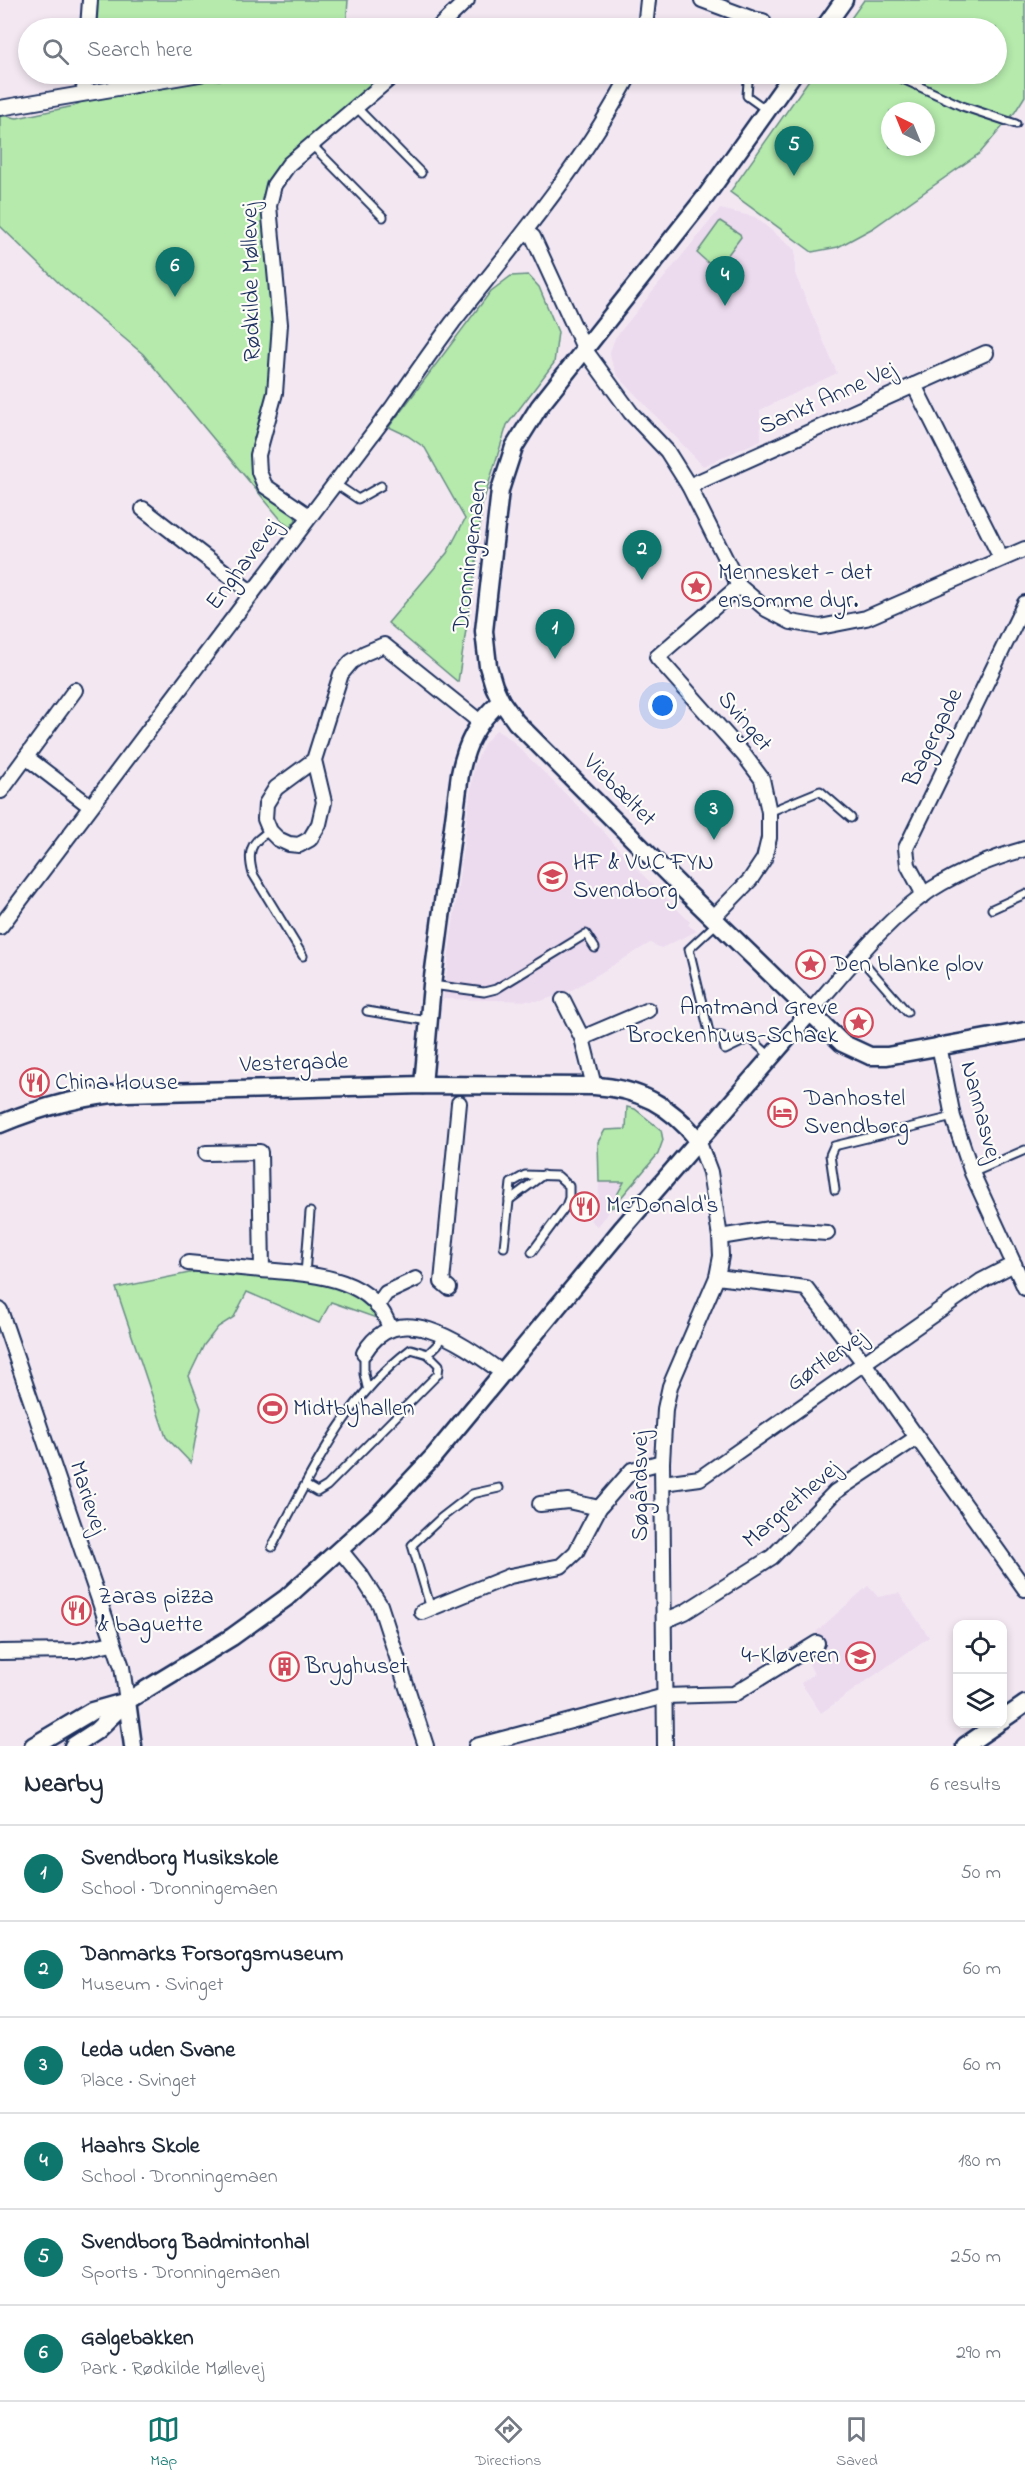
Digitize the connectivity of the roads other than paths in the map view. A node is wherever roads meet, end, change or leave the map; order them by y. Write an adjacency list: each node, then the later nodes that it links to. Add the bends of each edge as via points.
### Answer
1 (90, 0): 6 (street)
2 (467, 0): 7 (street)
3 (648, 0): 8 (street)
4 (702, 0): 9 (street)
5 (844, 0): 10 (street)
6 (89, 18)
7 (448, 18)
8 (646, 18)
9 (748, 18)
10 (831, 18)
11 (84, 84): 18 (street)
12 (136, 84): 18 (street)
13 (383, 84): 19 (street, Rødkilde Møllevej)
14 (624, 84): 26 (street, Enghavevej, via 600,127)
15 (748, 84): 21 (lane, via 747,96)
16 (786, 84): 21 (street, Dronningemaen)
17 (914, 84): 22 (lane)
18 (84, 92): 20 (street)
19 (356, 107): 23 (street, Rødkilde Møllevej); 24 (lane)
20 (0, 108)
21 (768, 111): 27 (street, Dronningemaen)
22 (1016, 124)
23 (312, 144): 25 (lane); 34 (street, Rødkilde Møllevej, via 289,164 274,185 269,206 280,324 275,393 258,455 265,486)
24 (421, 173)
25 (383, 217)
26 (526, 232): 27 (street, via 533,237); 30 (street, Enghavevej, via 434,347)
27 (585, 350): 32 (street, via 613,392 667,451); 41 (street, Dronningemaen, via 525,428 514,447 500,490 484,631 488,666)
28 (986, 353): 29 (street, Sankt Anne Vej)
29 (914, 385): 32 (street, Sankt Anne Vej); 36 (street)
30 (334, 483): 31 (lane, via 358,499); 34 (street, Enghavevej)
31 (381, 486)
32 (689, 486): 37 (street)
33 (143, 509): 38 (street)
34 (309, 516): 38 (street, Enghavevej)
35 (1025, 549): 36 (street)
36 (1001, 558): 37 (street, via 866,618 820,627 791,622 766,609)
37 (738, 586): 47 (street, Svinget, via 657,657 762,779)
38 (252, 593): 46 (street, Enghavevej)
39 (1025, 603): 52 (street, Bagergade, via 906,848 908,865)
40 (75, 690): 43 (street)
41 (501, 701): 42 (street); 54 (street, Viebæltet, via 528,734)
42 (480, 722): 44 (street, via 384,645 351,662 341,674); 59 (street, via 469,740 460,774)
43 (26, 758): 45 (street); 46 (street)
44 (314, 760): 49 (street, via 276,788 266,804 265,819); 49 (street, via 324,802 319,825 310,839 299,845 278,839)
45 (1, 791)
46 (90, 806): 55 (street, Enghavevej)
47 (769, 812): 48 (lane, via 819,791); 54 (street, Svinget, via 764,859)
48 (851, 818)
49 (270, 831): 57 (lane, via 257,838 250,851 253,874)
50 (1025, 849): 52 (street, via 967,870)
51 (1025, 894): 53 (lane)
52 (924, 895): 58 (street)
53 (992, 909)
54 (715, 920): 63 (street, Viebæltet); 69 (lane, via 689,949 710,1036 722,1036 725,1050 750,1038)
55 (0, 927)
56 (595, 948): 59 (lane, via 586,934 496,989 484,992)
57 (303, 956)
58 (859, 957): 63 (street); 64 (lane)
59 (432, 985): 65 (street)
60 (563, 1000): 67 (street)
61 (648, 1010): 67 (street)
62 (367, 1011): 65 (lane)
63 (810, 1012): 68 (street, via 842,1043 870,1056); 69 (street)
64 (907, 1012)
65 (428, 1021): 70 (street)
66 (1025, 1031): 68 (street)
67 (582, 1038): 71 (street)
68 (939, 1045): 73 (street, Nannasvej)
69 (771, 1057): 75 (street)
70 (423, 1084): 71 (street, Vestergade); 74 (street, Vestergade, via 111,1094 52,1105)
71 (594, 1086): 75 (street, Vestergade, via 614,1087 653,1100 670,1111)
72 (459, 1103): 93 (street, via 442,1282)
73 (953, 1117): 78 (street, Nannasvej); 80 (lane, via 834,1146 830,1155)
74 (0, 1124)
75 (698, 1140): 84 (street, Søgårdsvej, via 710,1172); 102 (street)
76 (1025, 1150): 78 (lane)
77 (206, 1153): 89 (street, via 260,1152)
78 (972, 1173): 88 (street, Nannasvej)
79 (544, 1175): 81 (lane); 81 (lane, via 525,1175 511,1184); 86 (lane, via 558,1176 568,1184 569,1198)
80 (835, 1190)
81 (509, 1200): 85 (lane)
82 (310, 1212): 90 (lane)
83 (827, 1233): 84 (street, via 769,1229)
84 (720, 1237): 91 (street, Søgårdsvej)
85 (504, 1247)
86 (532, 1252)
87 (188, 1263): 89 (street)
88 (1014, 1264): 94 (street, Nannasvej); 101 (street, Gørtlervej, via 981,1281)
89 (262, 1270): 90 (street)
90 (305, 1274): 95 (street, via 323,1275 357,1288)
91 (717, 1277): 101 (street, via 806,1288); 105 (street, Søgårdsvej, via 670,1386)
92 (416, 1279): 95 (street, via 386,1293)
93 (449, 1288)
94 (1025, 1288)
95 (377, 1306): 97 (street)
96 (0, 1310): 116 (street, Marievej)
97 (390, 1329): 98 (street, via 415,1326); 99 (street, via 375,1338)
98 (441, 1334): 100 (lane); 102 (street)
99 (364, 1353): 103 (lane)
100 (428, 1354): 103 (lane, via 411,1349); 107 (lane, via 440,1365 438,1374 327,1486 316,1492)
101 (864, 1363): 104 (street); 106 (street, Gørtlervej, via 699,1478)
102 (503, 1373): 112 (street, via 416,1476)
103 (368, 1387): 107 (lane, via 339,1426)
104 (916, 1438): 113 (street); 115 (street, Margrethevej, via 835,1492 772,1557)
105 (662, 1462): 106 (street, Søgårdsvej); 110 (street, via 632,1470)
106 (663, 1483): 115 (street, Søgårdsvej)
107 (305, 1485): 111 (lane)
108 (499, 1488): 114 (lane, via 472,1494 412,1545)
109 (540, 1504): 110 (street, via 568,1501)
110 (599, 1508): 114 (street, via 576,1552 561,1566 510,1576)
111 (272, 1546)
112 (340, 1550): 120 (street, via 286,1598 232,1637); 128 (street, via 380,1605)
113 (1025, 1589)
114 (426, 1610)
115 (664, 1621): 119 (street, Søgårdsvej)
116 (112, 1643): 118 (street, via 75,1651); 120 (street, Marievej, via 122,1667)
117 (817, 1643): 119 (street, via 734,1694)
118 (0, 1652)
119 (665, 1696): 129 (street); 130 (street, Søgårdsvej)
120 (127, 1701): 125 (street, via 92,1711); 126 (street, via 96,1731); 127 (street)
121 (1025, 1704): 122 (street)
122 (1007, 1717)
123 (992, 1728): 124 (street)
124 (972, 1744)
125 (33, 1746)
126 (73, 1746)
127 (133, 1746)
128 (426, 1746)
129 (476, 1746)
130 (666, 1746)

